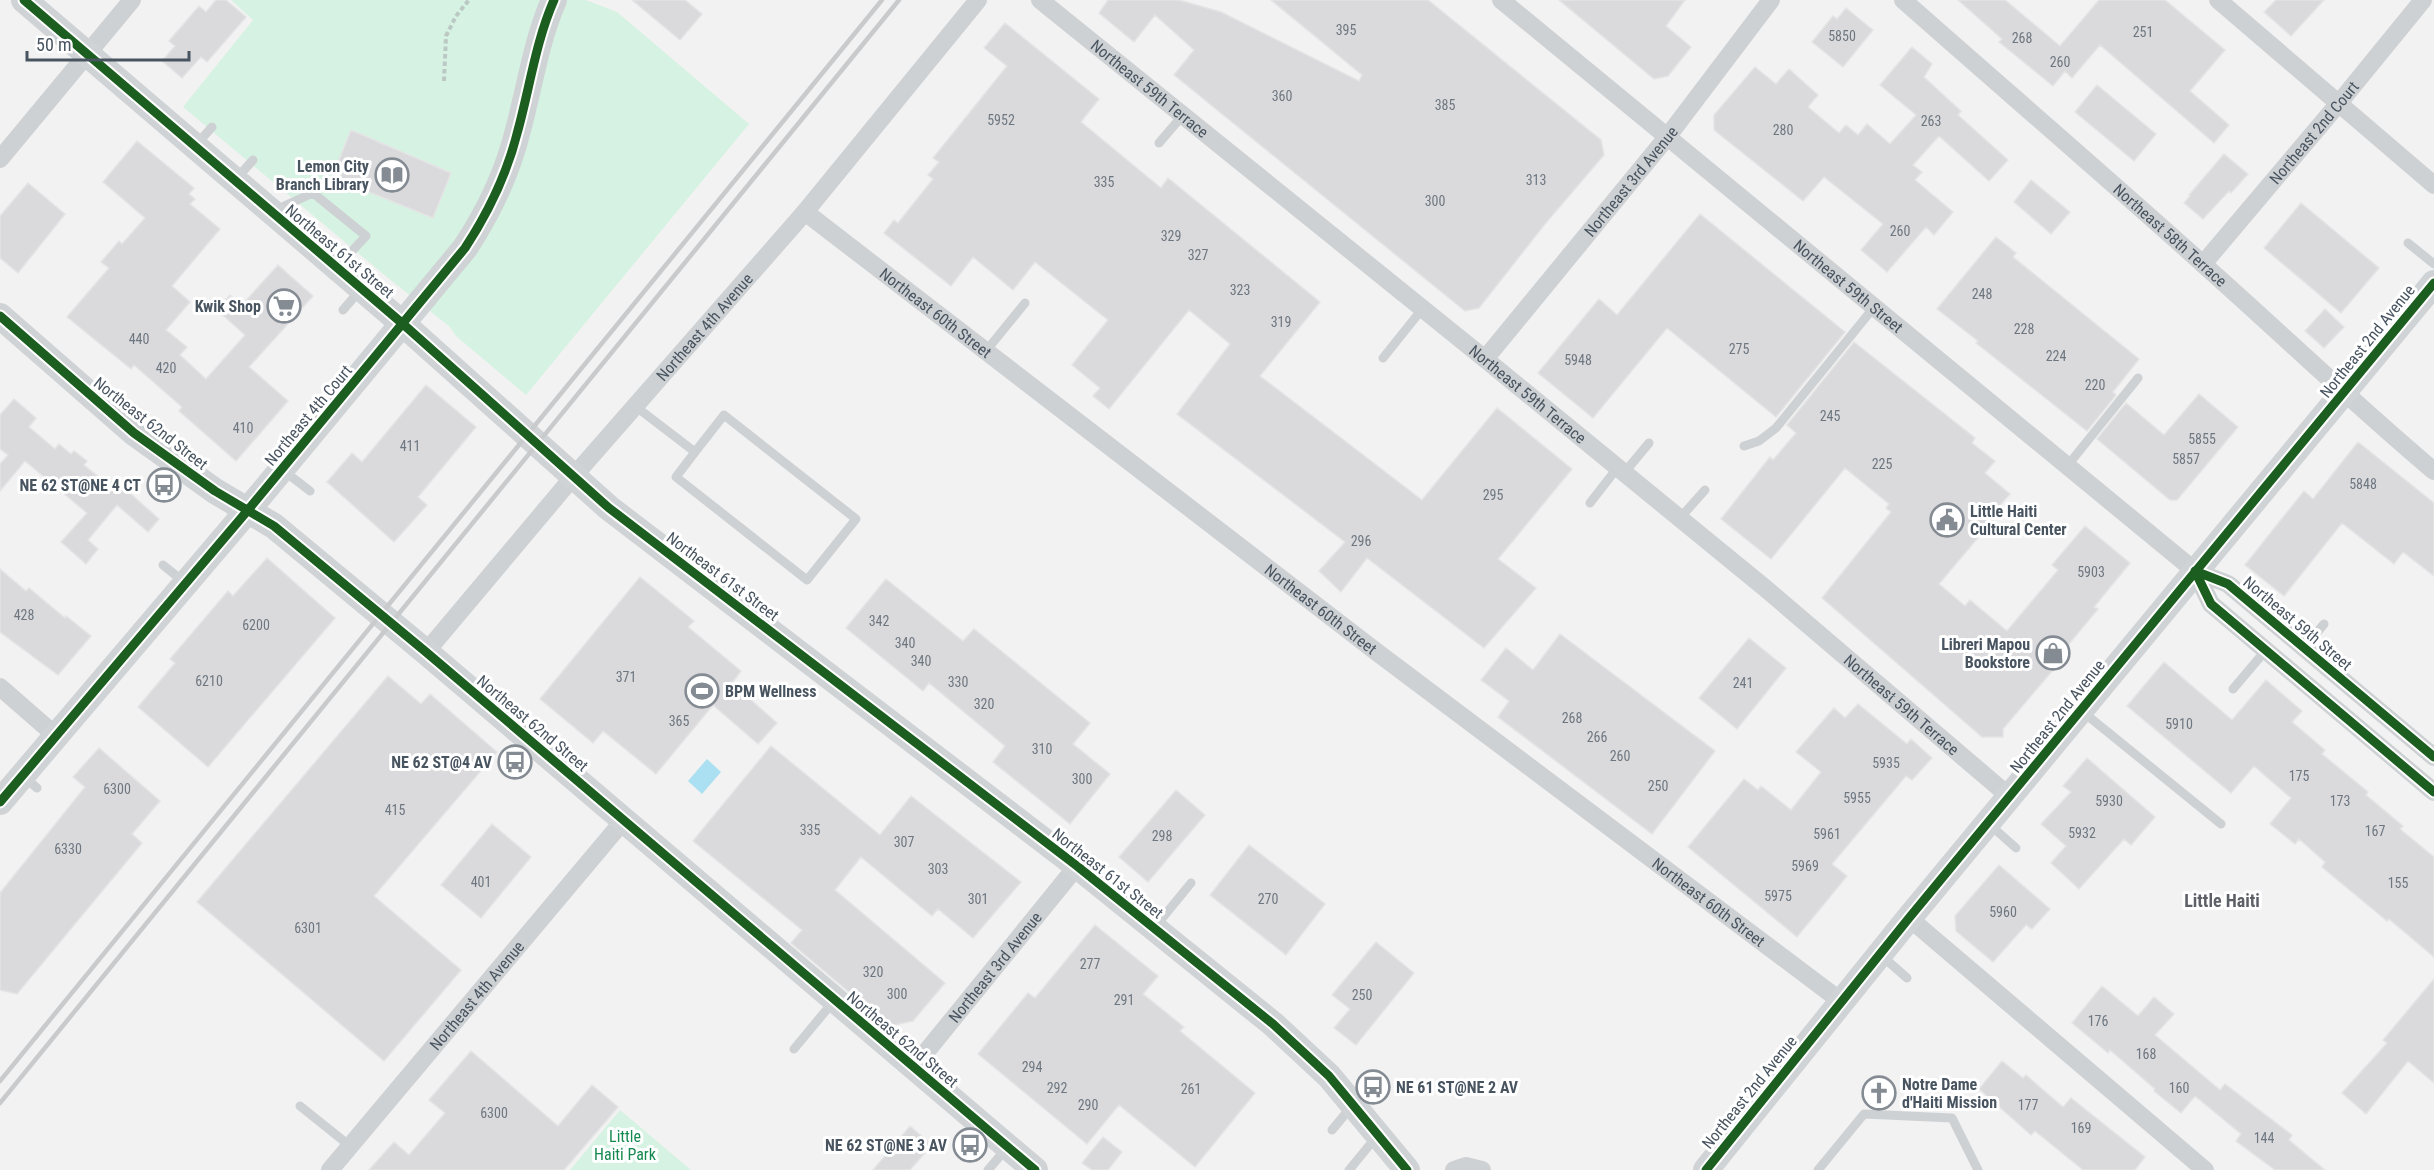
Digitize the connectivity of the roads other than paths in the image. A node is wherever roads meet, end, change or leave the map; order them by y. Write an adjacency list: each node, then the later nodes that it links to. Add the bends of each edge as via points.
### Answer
1 (24, 0): 11 (main road, Northeast 61st Street)
2 (132, 0): 11 (street)
3 (554, 0): 35 (main road, Northeast 4th Court, via 541,34 514,143 485,214 465,248)
4 (978, 0): 23 (street, Northeast 4th Avenue)
5 (1040, 0): 13 (street, Northeast 59th Terrace)
6 (1502, 0): 15 (street, Northeast 59th Street)
7 (1771, 0): 15 (street, Northeast 3rd Avenue)
8 (1902, 0): 25 (street, Northeast 58th Terrace)
9 (2218, 0): 12 (street)
10 (2423, 0): 12 (street, Northeast 2nd Court)
11 (87, 54): 17 (main road, Northeast 61st Street); 18 (street)
12 (2339, 104): 21 (street); 25 (street, Northeast 2nd Court)
13 (1184, 115): 16 (lane); 32 (street, Northeast 59th Terrace)
14 (212, 127): 17 (lane)
15 (1668, 136): 31 (street, Northeast 59th Street); 38 (street, Northeast 3rd Avenue)
16 (1159, 143)
17 (195, 146): 20 (main road, Northeast 61st Street)
18 (0, 159)
19 (253, 160): 20 (lane)
20 (235, 181): 22 (main road, Northeast 61st Street)
21 (2434, 185)
22 (271, 212): 27 (main road, Northeast 61st Street); 27 (lane, via 313,193 366,236)
23 (805, 212): 36 (street, Northeast 60th Street); 41 (street, Northeast 4th Avenue)
24 (2408, 243): 26 (lane)
25 (2203, 264): 40 (street, Northeast 58th Terrace)
26 (2434, 264)
27 (336, 268): 29 (main road, Northeast 61st Street)
28 (2434, 283): 40 (main road, Northeast 2nd Avenue)
29 (361, 289): 33 (lane); 35 (main road, Northeast 61st Street)
30 (1025, 303): 36 (lane)
31 (1875, 306): 43 (lane, via 1776,428); 45 (street, Northeast 59th Street)
32 (1423, 308): 37 (lane); 38 (street, Northeast 59th Terrace)
33 (343, 310)
34 (0, 316): 53 (main road, Northeast 62nd Street, via 177,466)
35 (403, 324): 46 (main road, Northeast 4th Court); 49 (main road, Northeast 61st Street)
36 (986, 351): 81 (street, Northeast 60th Street, via 1387,660)
37 (1383, 358)
38 (1485, 358): 47 (street, Northeast 59th Terrace)
39 (2138, 378): 45 (lane)
40 (2344, 393): 48 (street, Northeast 58th Terrace); 56 (main road, Northeast 2nd Avenue)
41 (635, 406): 44 (lane); 49 (street, Northeast 4th Avenue)
42 (1649, 442): 47 (lane)
43 (1744, 446)
44 (695, 452): 44 (lane, via 676,477 807,580 856,519 724,415)
45 (2067, 465): 56 (street, Northeast 59th Street)
46 (282, 469): 51 (lane); 53 (main road, Northeast 4th Court)
47 (1621, 470): 52 (lane); 54 (street, Northeast 59th Terrace)
48 (2434, 471)
49 (573, 477): 61 (street, Northeast 4th Avenue); 74 (main road, Northeast 61st Street)
50 (1705, 490): 54 (lane)
51 (310, 491)
52 (1590, 503)
53 (248, 510): 57 (main road, Northeast 4th Court); 61 (main road, Northeast 62nd Street, via 274,526)
54 (1680, 518): 68 (street, Northeast 59th Terrace)
55 (163, 565): 57 (lane)
56 (2195, 571): 59 (street, Northeast 59th Street, via 2228,584); 60 (street, Northeast 59th Street, via 2211,604); 64 (main road, Northeast 2nd Avenue)
57 (185, 583): 65 (main road, Northeast 4th Court)
58 (2324, 624): 59 (lane)
59 (2304, 648): 66 (street, Northeast 59th Street)
60 (2266, 650): 63 (lane); 67 (street, Northeast 59th Street)
61 (426, 652): 70 (main road, Northeast 62nd Street)
62 (0, 687): 65 (street)
63 (2233, 689)
64 (2081, 710): 68 (main road, Northeast 2nd Avenue); 72 (lane)
65 (56, 735): 69 (main road, Northeast 4th Court, via 30,782)
66 (2434, 757)
67 (2434, 792)
68 (2010, 797): 71 (main road, Northeast 2nd Avenue)
69 (0, 802)
70 (624, 820): 80 (main road, Northeast 62nd Street); 88 (street, Northeast 4th Avenue)
71 (1988, 823): 73 (lane); 76 (main road, Northeast 2nd Avenue)
72 (2221, 824)
73 (2016, 848)
74 (1077, 866): 77 (main road, Northeast 61st Street); 83 (street, Northeast 3rd Avenue)
75 (1191, 883): 77 (lane)
76 (1909, 918): 78 (main road, Northeast 2nd Avenue); 100 (street)
77 (1154, 928): 84 (main road, Northeast 61st Street, via 1194,966 1274,1024)
78 (1880, 954): 79 (lane); 81 (main road, Northeast 2nd Avenue)
79 (1907, 978)
80 (834, 1000): 82 (lane); 83 (main road, Northeast 62nd Street)
81 (1842, 1002): 97 (main road, Northeast 2nd Avenue)
82 (794, 1048)
83 (913, 1068): 89 (main road, Northeast 62nd Street)
84 (1353, 1104): 86 (lane); 87 (main road, Northeast 61st Street)
85 (300, 1106): 88 (lane)
86 (1332, 1130)
87 (1379, 1134): 93 (lane); 94 (main road, Northeast 61st Street)
88 (350, 1146): 90 (street, Northeast 4th Avenue)
89 (1007, 1147): 91 (lane); 92 (main road, Northeast 62nd Street)
90 (330, 1170)
91 (988, 1170)
92 (1035, 1170)
93 (1349, 1170)
94 (1407, 1170)
95 (1454, 1170): 96 (street, via 1466,1166)
96 (1482, 1170)
97 (1706, 1170)
98 (1818, 1170): 99 (lane, via 1864,1114 1952,1118)
99 (1978, 1170)
100 (2205, 1170)

